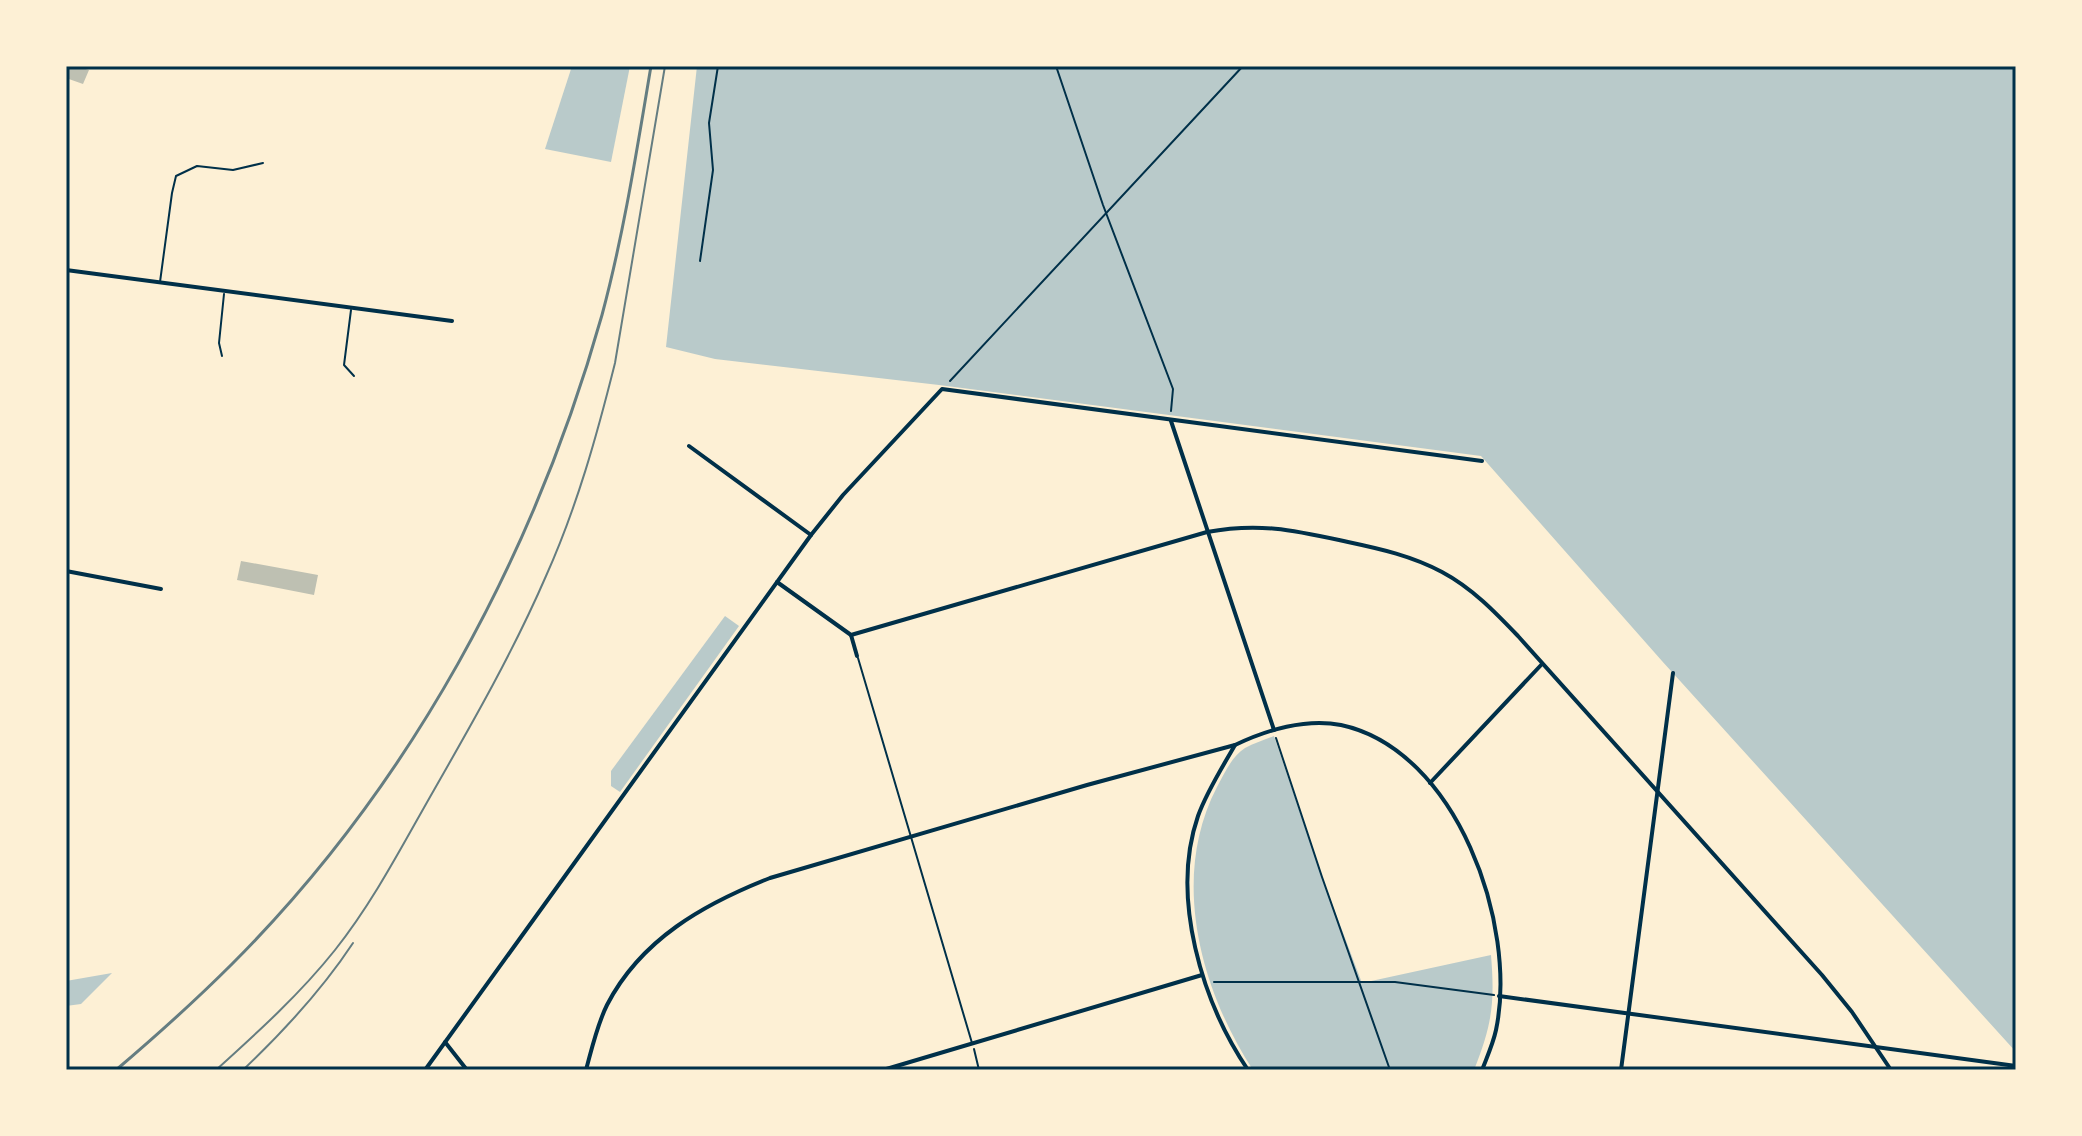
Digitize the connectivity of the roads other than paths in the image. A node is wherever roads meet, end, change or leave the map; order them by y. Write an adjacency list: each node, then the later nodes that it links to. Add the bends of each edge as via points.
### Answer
1 (263, 163): 3 (lane, via 233,170 197,166 176,176)
2 (66, 270): 3 (street)
3 (160, 282): 4 (street)
4 (224, 292): 5 (street); 7 (lane)
5 (351, 309): 6 (street); 8 (lane, via 344,365)
6 (452, 321)
7 (222, 356)
8 (354, 376)
9 (1171, 421): 11 (street); 12 (street); 13 (street, via 942,389)
10 (689, 446): 13 (street)
11 (1482, 461)
12 (1207, 532): 17 (street); 19 (street, via 1279,527 1421,562 1445,573 1495,611); 21 (street)
13 (811, 535): 15 (street)
14 (66, 571): 16 (street)
15 (777, 582): 17 (street); 29 (street)
16 (161, 589)
17 (851, 635): 18 (street)
18 (857, 656): 25 (lane)
19 (1542, 664): 23 (street); 24 (street)
20 (1673, 673): 24 (street)
21 (1274, 730): 22 (street); 23 (street, via 1322,723 1360,730 1397,751)
22 (1235, 745): 25 (street); 26 (street, via 1192,839 1189,888)
23 (1430, 783): 27 (street, via 1460,826 1482,877 1494,922)
24 (1659, 792): 28 (street); 31 (street, via 1822,975)
25 (910, 838): 30 (lane); 35 (street, via 770,878 728,895 686,921 637,960 622,981 599,1025)
26 (1202, 975): 30 (street); 37 (street)
27 (1499, 996): 28 (street); 38 (street, via 1496,1029)
28 (1628, 1014): 31 (street); 39 (street)
29 (445, 1042): 33 (street); 34 (street)
30 (972, 1044): 36 (street)
31 (1876, 1047): 32 (street); 40 (street)
32 (2016, 1066)
33 (425, 1070)
34 (467, 1070)
35 (586, 1070)
36 (883, 1070)
37 (1248, 1070)
38 (1482, 1070)
39 (1621, 1070)
40 (1891, 1070)

